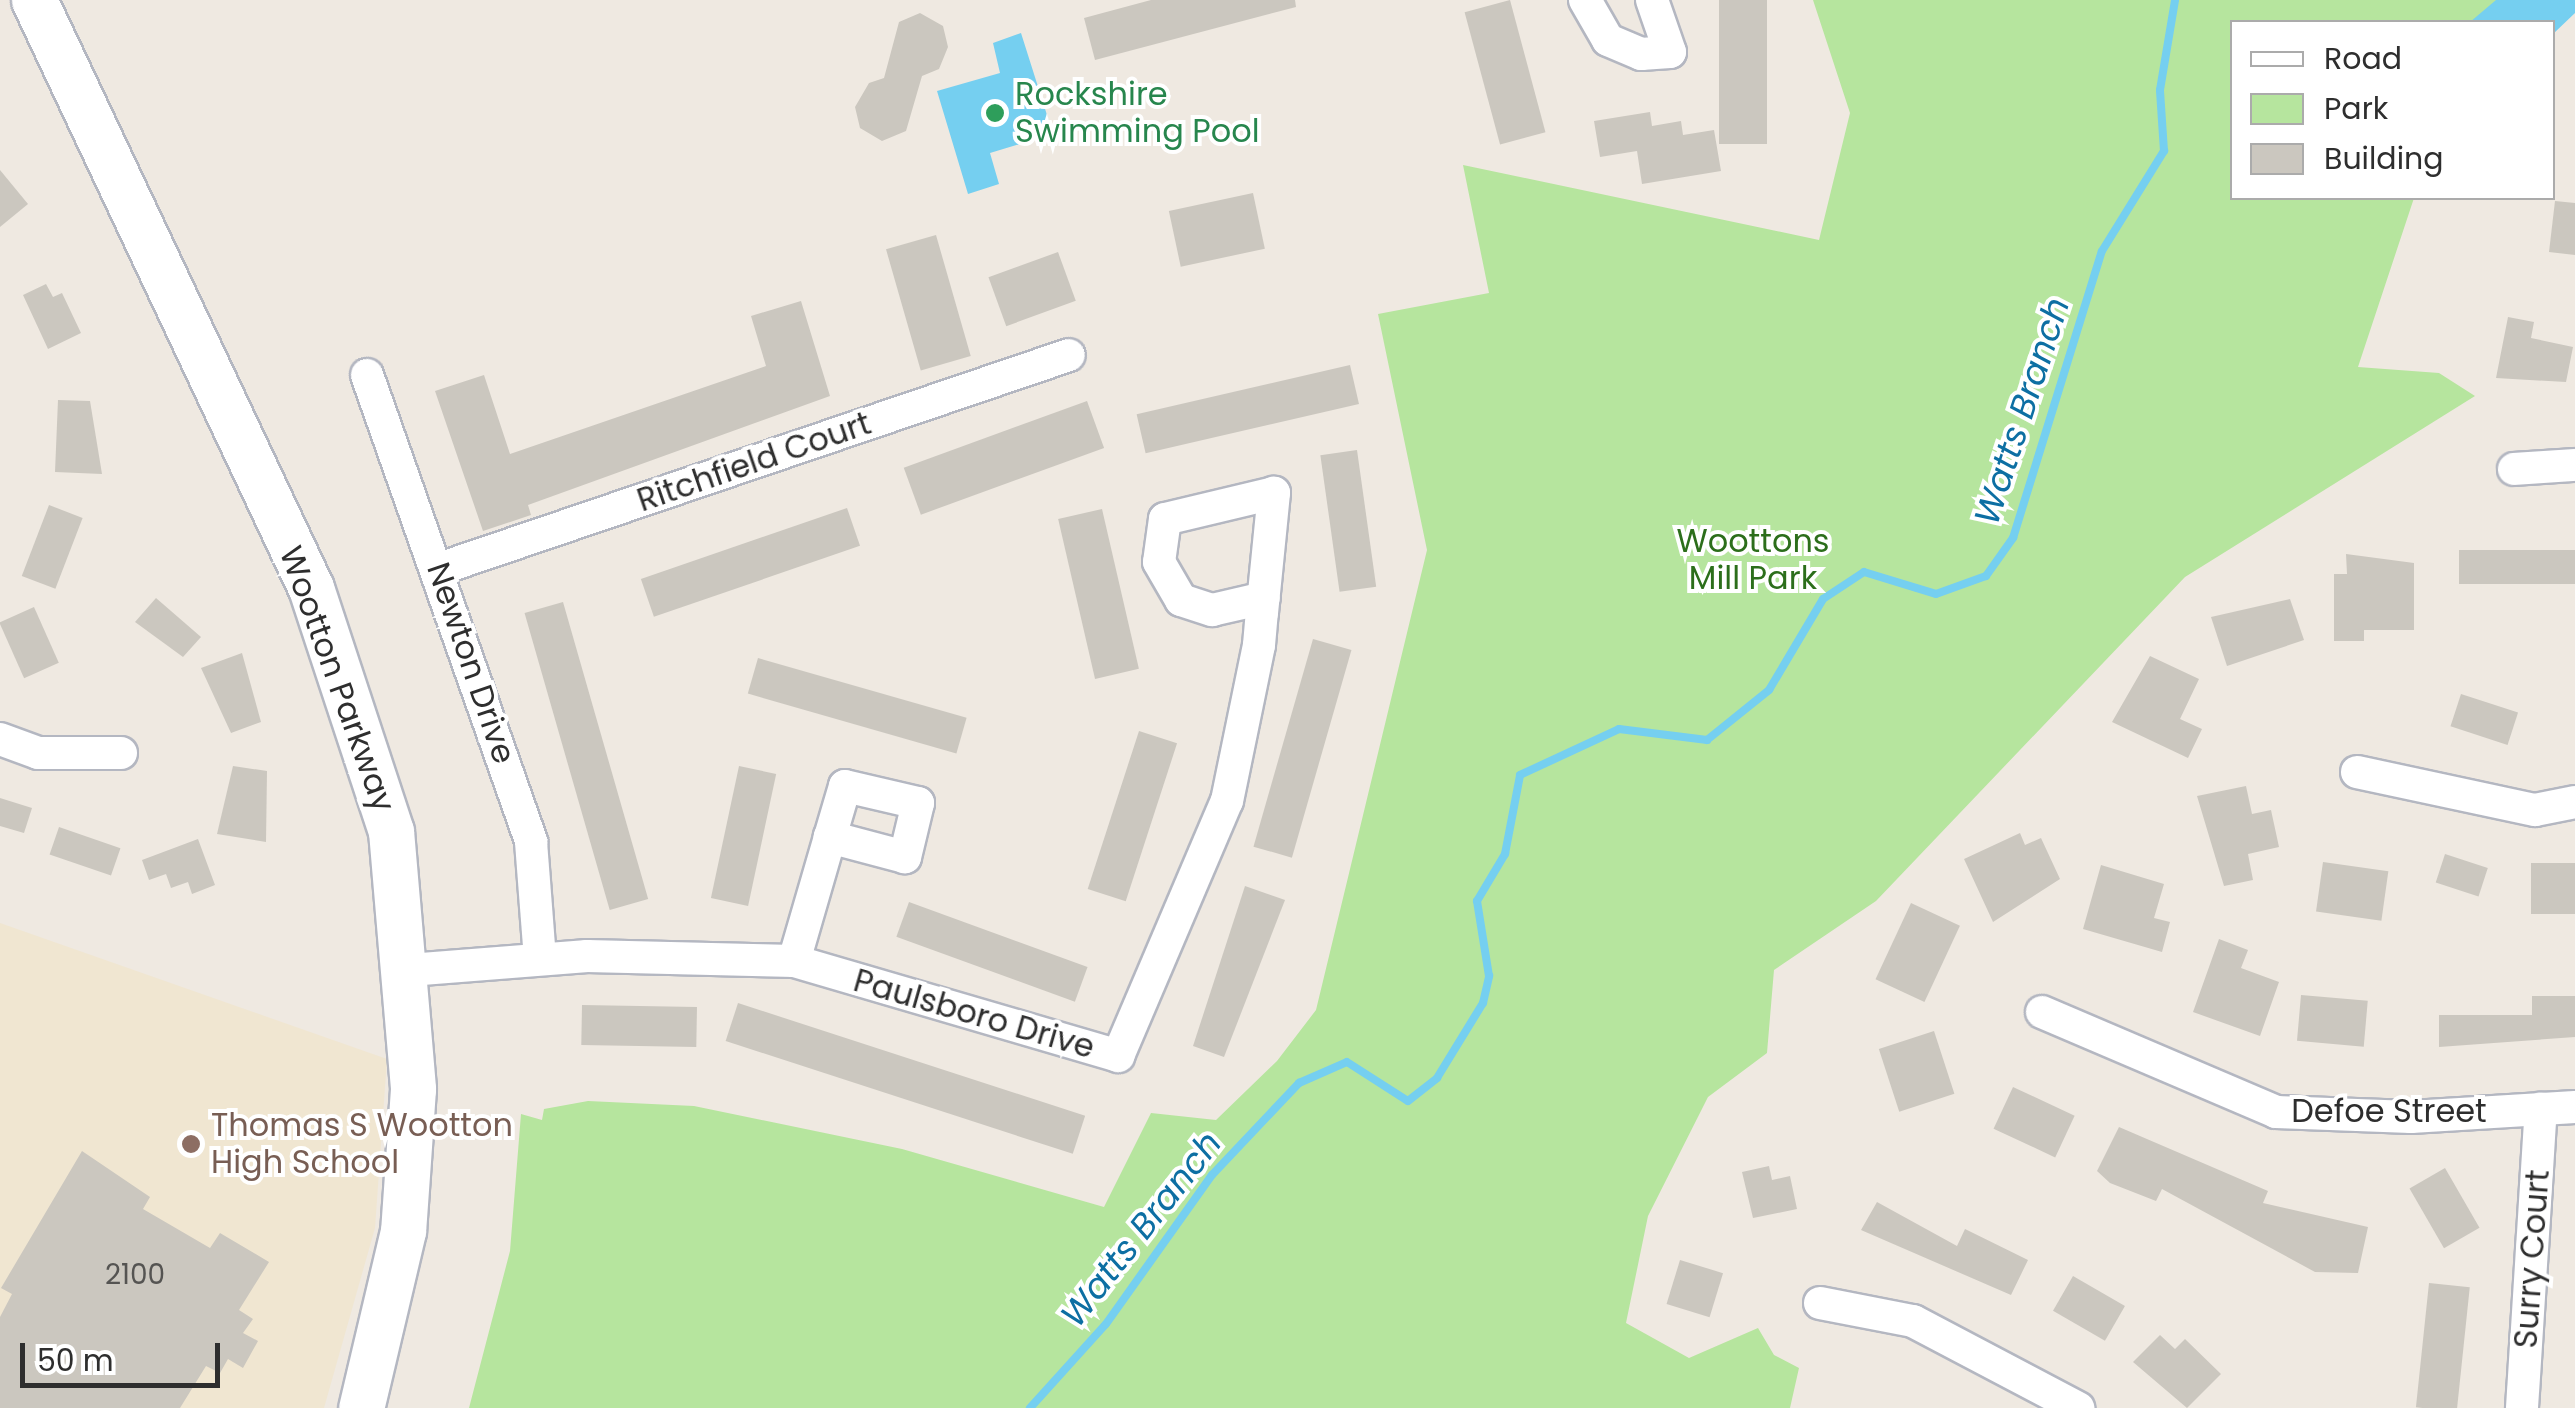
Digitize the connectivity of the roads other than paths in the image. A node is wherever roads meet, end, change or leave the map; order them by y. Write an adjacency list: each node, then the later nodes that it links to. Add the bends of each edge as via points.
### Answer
1 (34, 0): 17 (main road, Wootton Parkway, via 311,588 391,831)
2 (1585, 0): 3 (street, via 1608,40 1642,54 1670,52)
3 (1652, 0)
4 (1070, 356): 8 (street, Ritchfield Court)
5 (367, 375): 8 (street, Newton Drive)
6 (2575, 466): 7 (street)
7 (2514, 470)
8 (439, 569): 15 (street, Newton Drive, via 531,842)
9 (1264, 598): 16 (street, Paulsboro Drive, via 1227,801 1118,1056)
10 (0, 739): 11 (street, via 38,753)
11 (122, 754)
12 (2357, 772): 13 (street, via 2535,810)
13 (2575, 802)
14 (830, 836): 16 (street)
15 (540, 959): 16 (street, Paulsboro Drive); 17 (street, Paulsboro Drive)
16 (794, 961)
17 (409, 970): 22 (main road, Wootton Parkway, via 403,1231)
18 (2042, 1012): 20 (street, Defoe Street, via 2276,1112)
19 (2575, 1107): 20 (street, Defoe Street)
20 (2541, 1109): 24 (street, Surry Court)
21 (1820, 1303): 23 (street, via 1912,1321)
22 (361, 1408)
23 (2078, 1408)
24 (2522, 1408)

